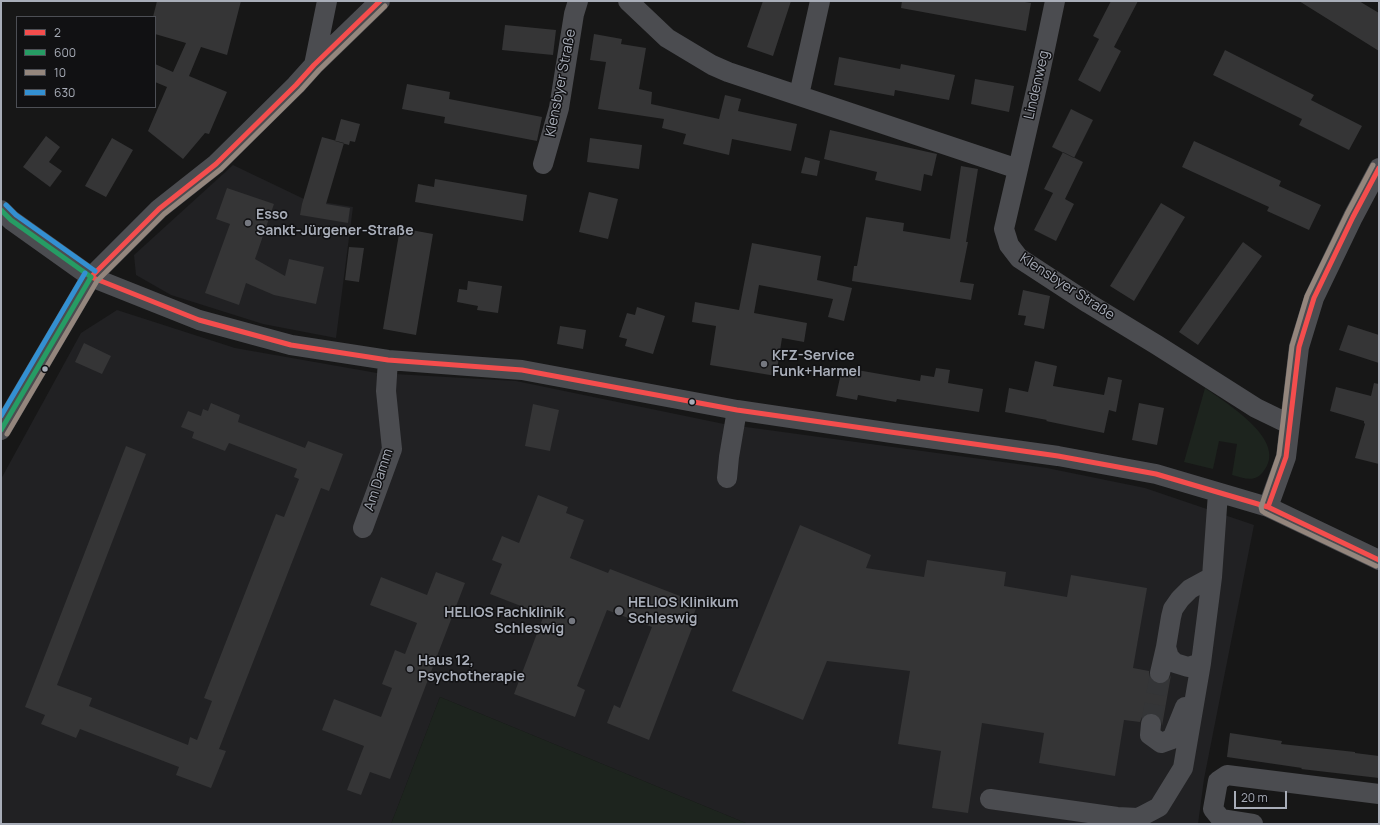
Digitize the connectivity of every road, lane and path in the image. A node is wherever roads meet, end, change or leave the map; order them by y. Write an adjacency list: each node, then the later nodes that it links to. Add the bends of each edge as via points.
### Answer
1 (327, 1): 7 (street)
2 (380, 1): 7 (street)
3 (578, 1): 9 (street, Klensbyer Straße, via 559,108)
4 (628, 1): 8 (street, via 667,38 712,65)
5 (820, 1): 8 (street)
6 (1055, 1): 11 (street, Lindenweg)
7 (314, 65): 13 (street, via 216,164 159,209)
8 (799, 95): 11 (street)
9 (543, 164)
10 (1379, 168): 16 (street, via 1314,298 1299,347)
11 (1018, 169): 16 (street, Klensbyer Straße, via 1004,229 1009,245 1019,258 1256,408)
12 (1, 210): 13 (street, via 11,220)
13 (91, 277): 14 (street, via 199,320 291,345); 17 (street)
14 (388, 360): 15 (street, via 522,370); 21 (street, Am Damm, via 386,390 392,449)
15 (737, 410): 18 (street); 19 (street, via 1058,456 1156,474)
16 (1289, 424): 20 (street, via 1286,457)
17 (1, 430)
18 (727, 478)
19 (1218, 493): 20 (street); 23 (street)
20 (1268, 507): 22 (street)
21 (363, 528)
22 (1379, 560)
23 (1212, 576): 24 (street, via 1190,589 1173,609); 25 (street)
24 (1166, 647): 25 (street, via 1169,657 1175,663 1188,667); 26 (street)
25 (1201, 663): 27 (street, via 1172,739 1161,743 1150,734); 29 (street, via 1183,768 1159,807 1138,818)
26 (1160, 673)
27 (1151, 724)
28 (1379, 794): 30 (street, via 1227,775 1218,781 1213,809 1221,819)
29 (990, 799)
30 (1253, 824)

